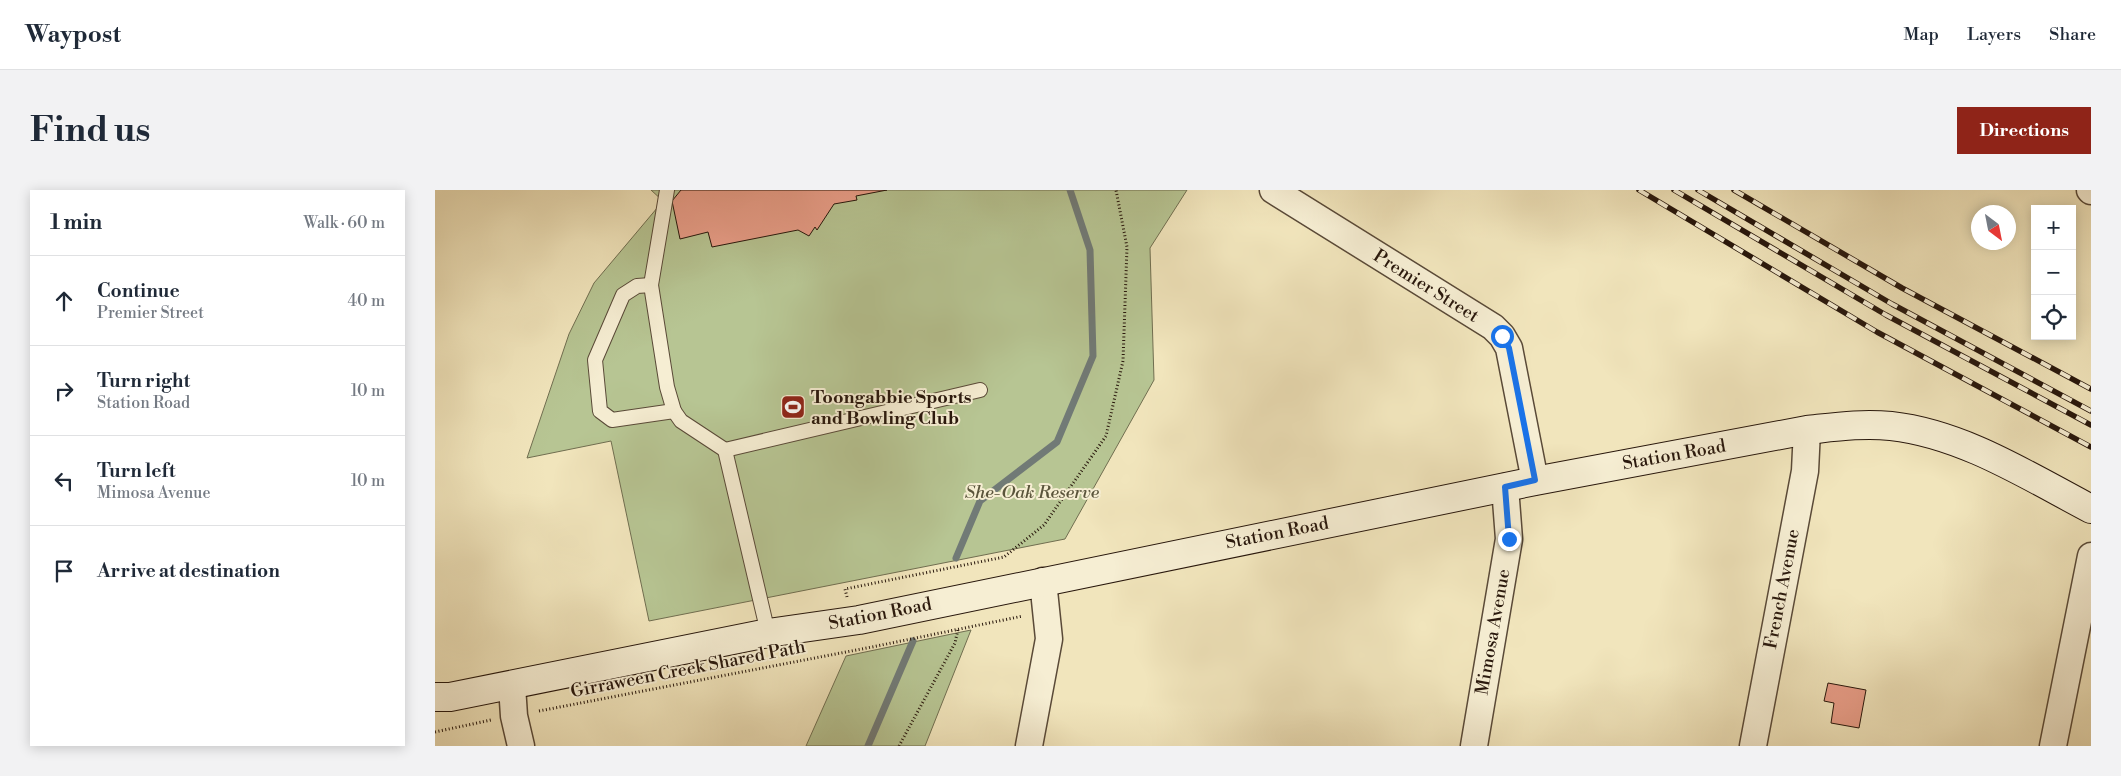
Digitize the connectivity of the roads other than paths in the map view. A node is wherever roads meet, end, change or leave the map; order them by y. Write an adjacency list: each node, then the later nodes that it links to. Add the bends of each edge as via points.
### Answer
1 (667, 190): 3 (lane)
2 (1273, 190): 8 (street, Premier Street, via 1493,327 1502,336 1509,348)
3 (651, 285): 5 (lane, via 667,387); 5 (lane, via 637,286 623,295 595,360 600,411 612,420)
4 (980, 390): 7 (lane)
5 (674, 411): 7 (lane, via 681,421)
6 (1807, 430): 8 (main road, Station Road); 10 (main road, Station Road, via 1851,425 1891,426 1922,432 1968,446); 19 (street, French Avenue, via 1805,471)
7 (725, 450): 13 (lane)
8 (1535, 480): 9 (main road, Station Road)
9 (1505, 487): 12 (main road, Station Road); 18 (street, Mimosa Avenue, via 1509,539)
10 (2091, 509)
11 (2091, 556): 20 (street)
12 (1043, 581): 13 (main road, Station Road, via 859,620); 17 (street, via 1049,639)
13 (768, 633): 14 (main road, Station Road)
14 (512, 686): 15 (main road, Station Road); 16 (street)
15 (440, 699)
16 (521, 746)
17 (1029, 746)
18 (1474, 746)
19 (1753, 746)
20 (2053, 746)

